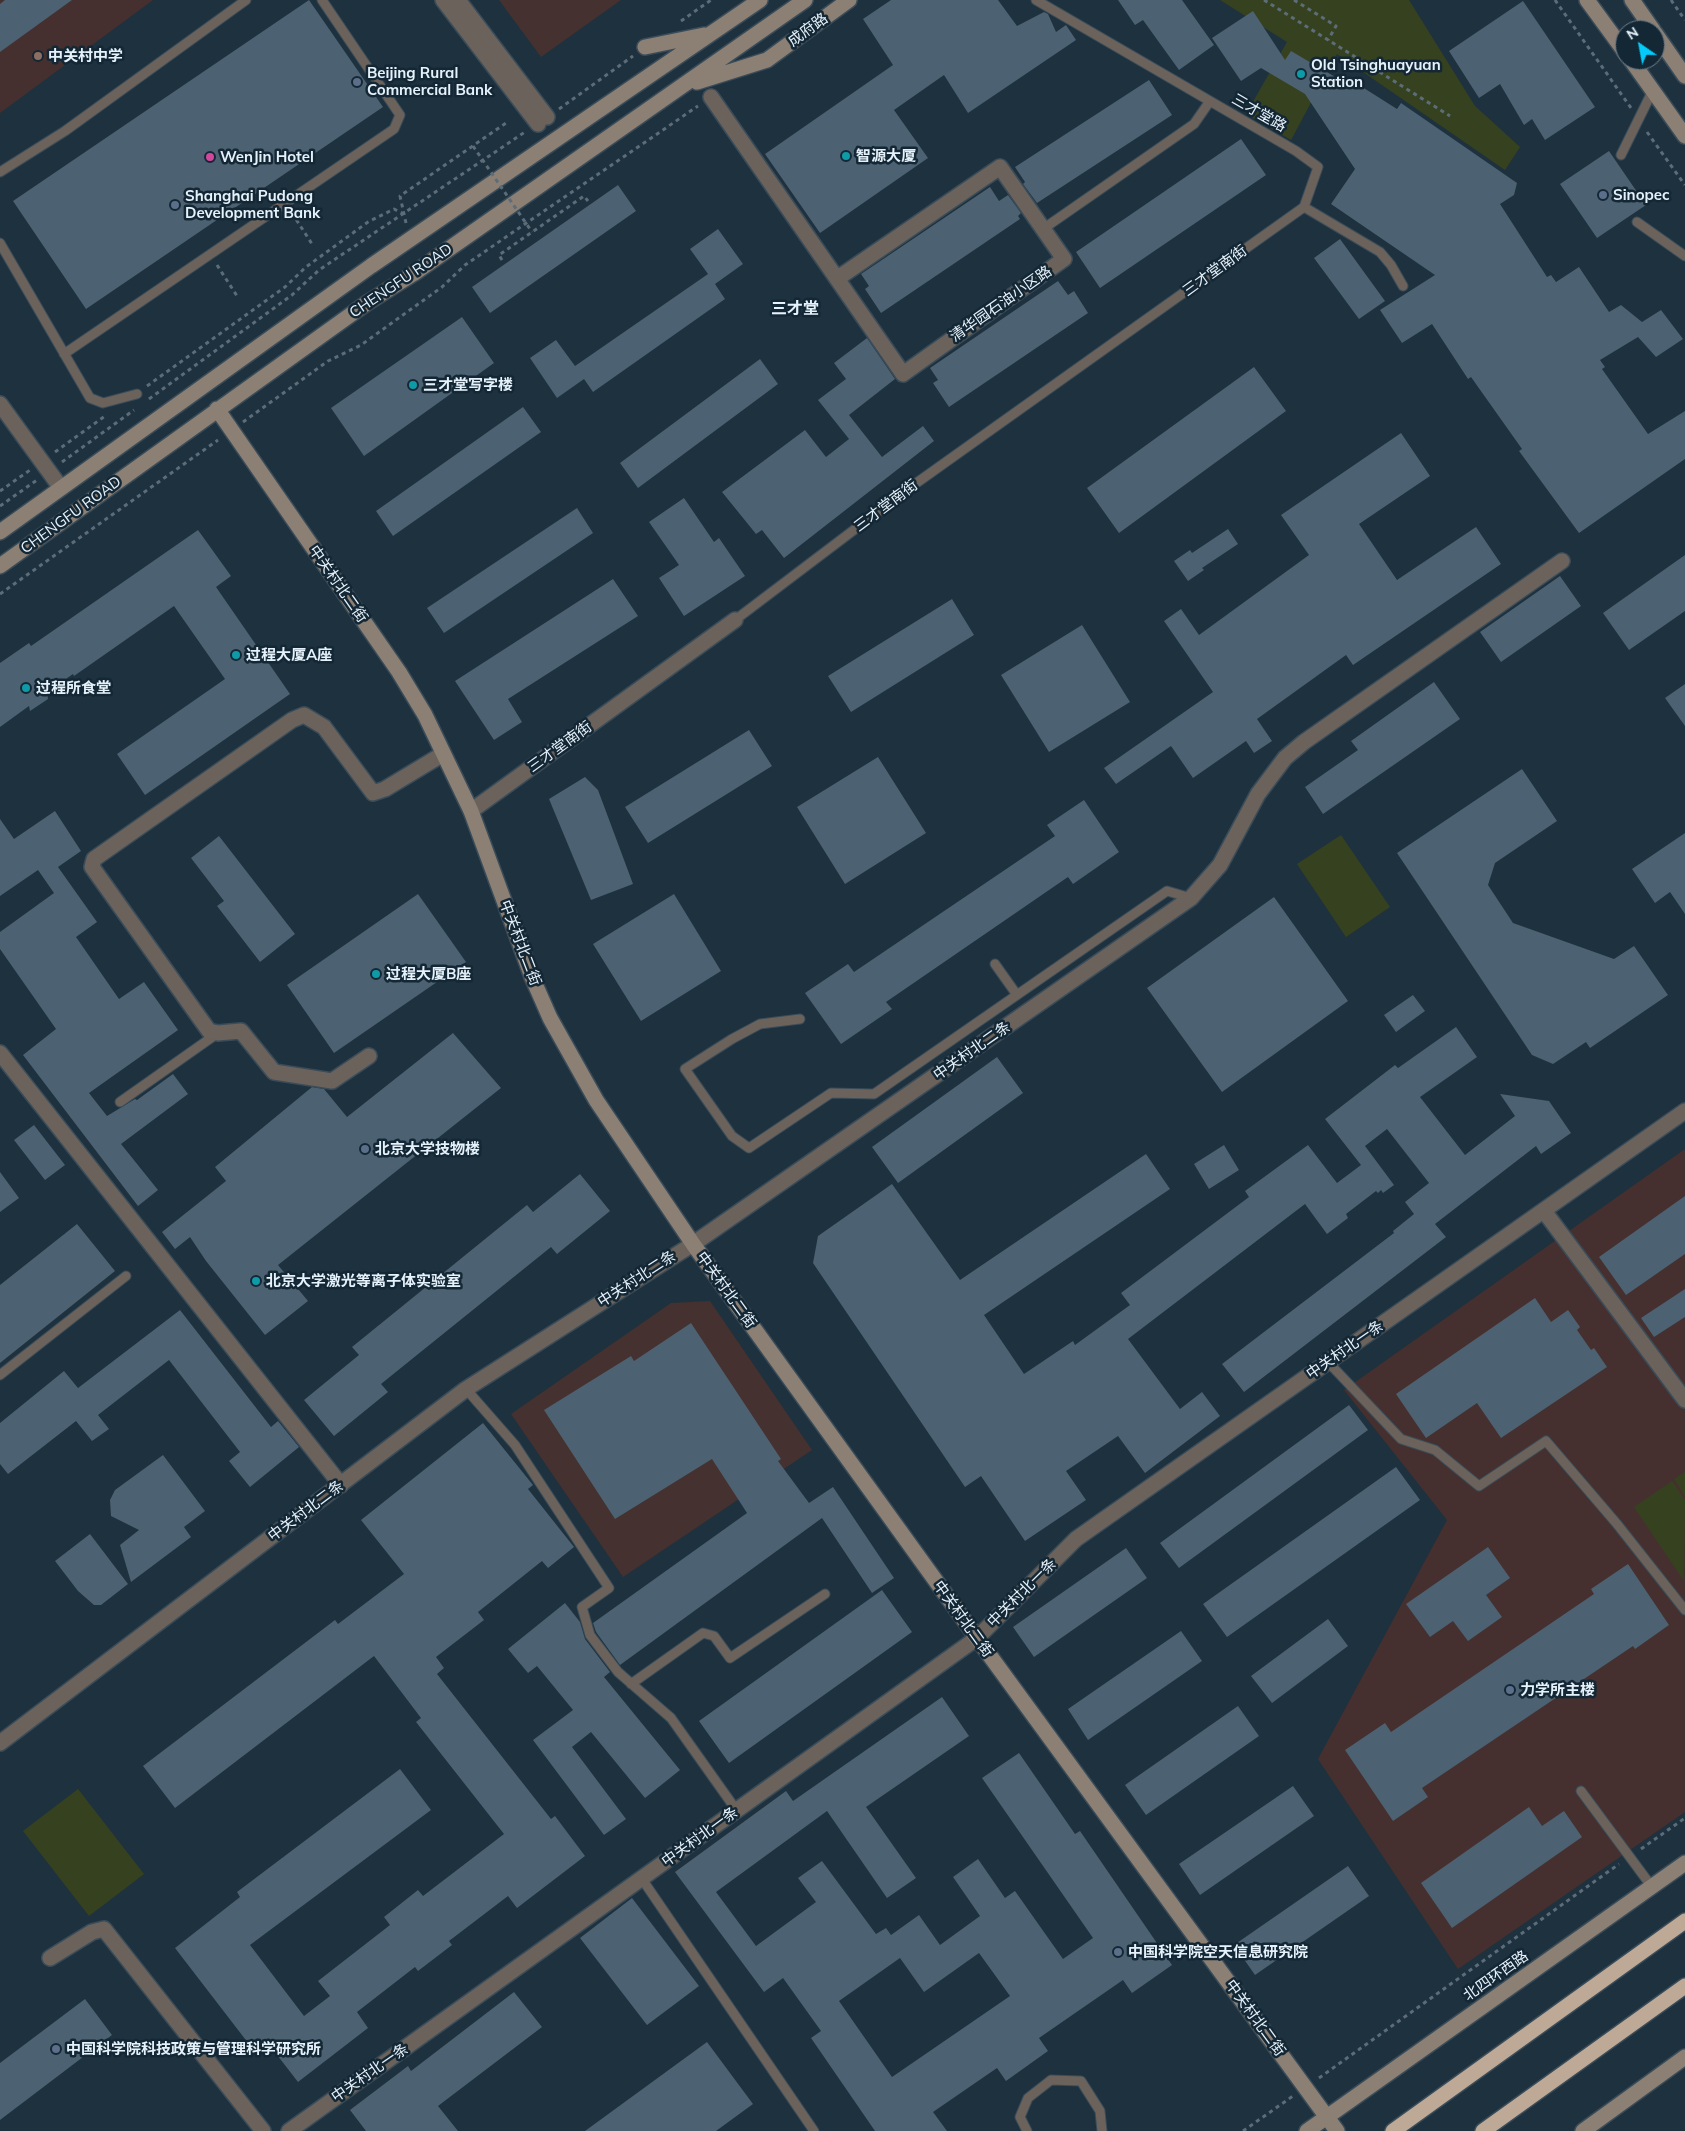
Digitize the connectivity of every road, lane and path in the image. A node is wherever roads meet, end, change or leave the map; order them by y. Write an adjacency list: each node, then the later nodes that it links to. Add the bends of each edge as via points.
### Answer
1 (246, 0): 37 (lane, via 65,130)
2 (322, 0): 40 (lane, via 400,115 394,129)
3 (443, 0): 31 (street)
4 (458, 0): 31 (street)
5 (711, 0): 18 (path)
6 (760, 0): 19 (street, CHENGFU ROAD)
7 (805, 0): 26 (street, CHENGFU ROAD)
8 (849, 0): 26 (street, 成府路, via 767,60)
9 (1036, 0): 29 (lane, 三才堂路)
10 (1264, 0): 21 (path)
11 (1294, 0): 21 (path, via 1336,26)
12 (1555, 0): 32 (path)
13 (1587, 0): 20 (street)
14 (1632, 0): 16 (street)
15 (1671, 0): 17 (path)
16 (1646, 20)
17 (1685, 20)
18 (674, 26)
19 (712, 33): 22 (street); 64 (street, CHENGFU ROAD, via 371,266)
20 (1615, 38)
21 (1328, 40): 30 (path)
22 (645, 48): 31 (path)
23 (1665, 48): 25 (street)
24 (1638, 70): 27 (street)
25 (1685, 76)
26 (684, 86): 60 (street, CHENGFU ROAD)
27 (1653, 90): 32 (lane); 34 (street)
28 (711, 97): 52 (street, 清华园石油小区路); 62 (path, CHENGFU ROAD, via 465,265 442,287 361,345 328,361)
29 (1210, 101): 41 (lane, 三才堂路, via 1318,167); 45 (lane, via 1194,124)
30 (1450, 116)
31 (542, 120): 42 (path)
32 (1639, 120): 36 (lane); 38 (path)
33 (506, 123): 35 (path)
34 (1685, 136)
35 (473, 146): 42 (path, via 400,196); 46 (path, bridge)
36 (1621, 155)
37 (0, 172)
38 (1685, 186)
39 (588, 201): 46 (path, via 584,196)
40 (285, 203): 48 (path); 49 (lane)
41 (1304, 207): 53 (lane, via 1380,252); 71 (lane, 三才堂南街, via 908,489)
42 (405, 214): 44 (path); 56 (path, via 394,209 368,222 306,267 286,287); 57 (path, via 319,270 292,295)
43 (1637, 222): 50 (lane)
44 (406, 224)
45 (1043, 229): 52 (street, 清华园石油小区路, via 1000,167); 52 (street, 清华园石油小区路, via 1064,259 904,374)
46 (532, 232): 51 (path, via 499,255)
47 (0, 242): 55 (lane)
48 (312, 244)
49 (210, 254): 54 (path); 55 (lane)
50 (1685, 256)
51 (502, 260)
52 (838, 278)
53 (1403, 286)
54 (237, 296)
55 (64, 354): 56 (lane, via 90,398 103,403)
56 (137, 394)
57 (146, 401)
58 (0, 404): 63 (street)
59 (138, 406): 63 (path)
60 (218, 409): 62 (street, 中关村北二街); 69 (street, CHENGFU ROAD)
61 (113, 410): 63 (path)
62 (231, 430): 70 (path, CHENGFU ROAD); 72 (street, 中关村北二街, via 400,672)
63 (46, 466): 64 (street); 65 (path); 66 (path)
64 (61, 488): 67 (street, CHENGFU ROAD)
65 (0, 491)
66 (0, 506)
67 (0, 532)
68 (1562, 561): 74 (street, 中关村北二条, via 1304,742 1270,776 1220,865)
69 (0, 566)
70 (0, 594)
71 (735, 620): 73 (street, 三才堂南街)
72 (443, 754): 73 (street, 中关村北二街); 78 (street, via 373,794 324,727 304,715 292,720 94,859 92,867 209,1031)
73 (471, 811): 84 (street, 中关村北二街, via 550,1018 596,1100)
74 (1192, 898): 76 (lane, via 1167,891); 84 (street, 中关村北二条)
75 (995, 964): 76 (lane)
76 (1017, 995): 77 (lane, via 874,1094 831,1093 749,1148 732,1136 685,1070 760,1024)
77 (800, 1019)
78 (218, 1033): 80 (street, via 241,1031 274,1072 332,1080); 81 (lane)
79 (0, 1053): 90 (street)
80 (370, 1056)
81 (120, 1102)
82 (1685, 1111): 83 (street, 中关村北一条)
83 (1544, 1210): 86 (street, 中关村北一条); 89 (street)
84 (693, 1244): 88 (street, 中关村北二条); 93 (street, 中关村北二街)
85 (126, 1276): 87 (lane)
86 (1328, 1362): 92 (lane, via 1401,1439 1435,1450 1479,1486 1546,1441); 93 (street, 中关村北一条, via 1076,1540)
87 (0, 1375)
88 (466, 1389): 90 (street, 中关村北二条); 94 (lane, via 515,1445 609,1588 582,1607 590,1635)
89 (1685, 1400)
90 (341, 1485): 95 (street, 中关村北二条)
91 (825, 1594): 94 (lane, via 730,1658 714,1636 703,1633)
92 (1685, 1610)
93 (977, 1638): 97 (street, 中关村北一条); 107 (street, 中关村北二街)
94 (631, 1684): 97 (lane, via 671,1718)
95 (1, 1741)
96 (1581, 1791): 99 (lane)
97 (737, 1811): 101 (street, 中关村北一条)
98 (1685, 1818): 99 (path)
99 (1630, 1856): 102 (lane); 107 (path)
100 (1685, 1863): 102 (street, 北四环西路)
101 (642, 1879): 110 (street, 中关村北一条); 111 (lane)
102 (1652, 1886): 108 (street, 北四环西路)
103 (1685, 1921): 117 (highway)
104 (50, 1958): 109 (street, via 92,1932 104,1930)
105 (1685, 1986): 118 (highway)
106 (1685, 2057): 119 (street)
107 (1306, 2087): 108 (street, 中关村北二街); 114 (path)
108 (1328, 2116): 115 (street, 北四环西路); 116 (street, 中关村北二街)
109 (263, 2131)
110 (289, 2131)
111 (814, 2131)
112 (1027, 2131): 113 (lane, via 1020,2117 1028,2098 1051,2080 1081,2080 1100,2111)
113 (1102, 2131)
114 (1243, 2131)
115 (1307, 2131)
116 (1337, 2131)
117 (1394, 2131)
118 (1483, 2131)
119 (1583, 2131)

